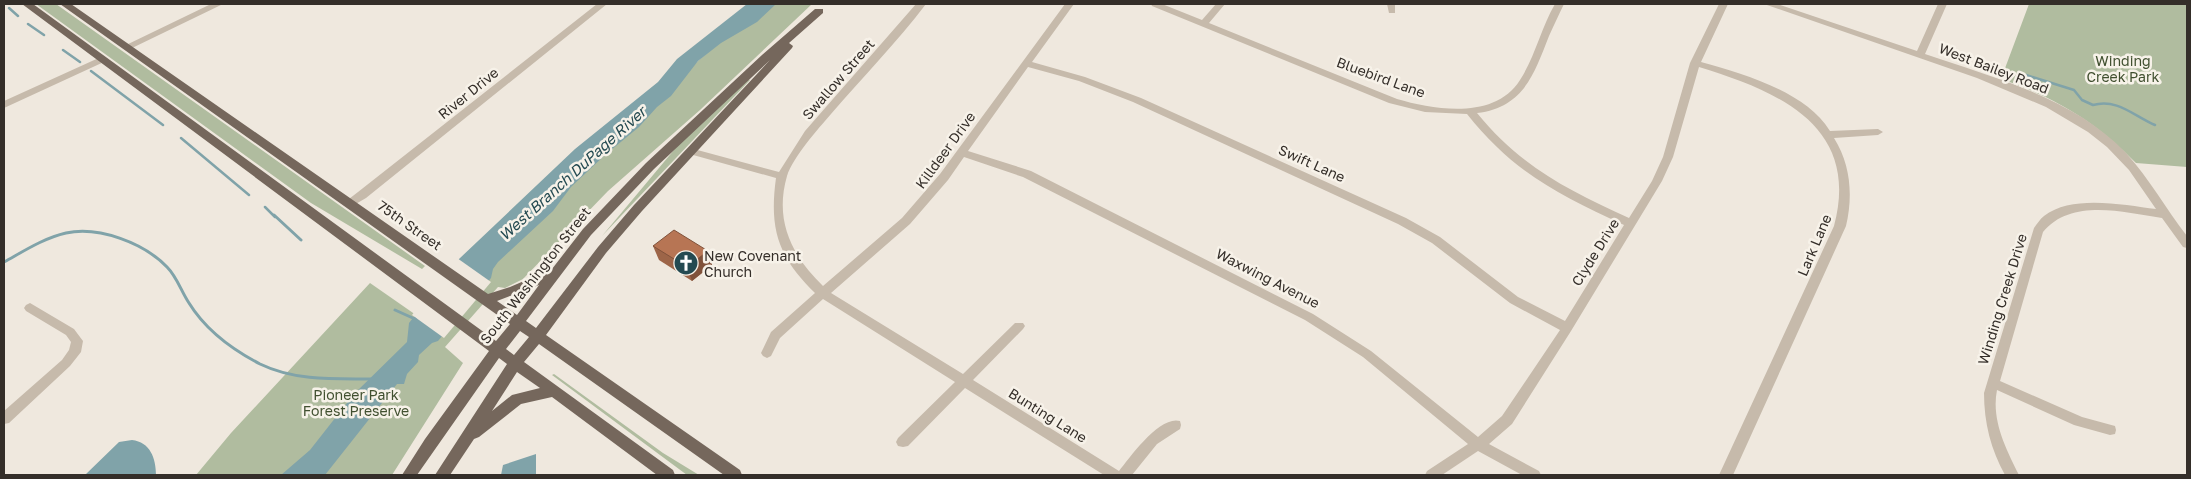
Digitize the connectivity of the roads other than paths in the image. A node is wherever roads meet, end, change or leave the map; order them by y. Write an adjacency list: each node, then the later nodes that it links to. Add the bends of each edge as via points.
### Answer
1 (27, 4): 17 (main road)
2 (65, 4): 15 (main road, 75th Street)
3 (218, 4): 15 (street)
4 (602, 4): 27 (street, River Drive)
5 (921, 4): 26 (street, Swallow Street, via 809,133)
6 (1070, 4): 18 (street, Killdeer Drive)
7 (1155, 4): 14 (street, Bluebird Lane)
8 (1221, 4): 14 (street)
9 (1560, 4): 21 (street, Bluebird Lane, via 1522,86 1500,102)
10 (1723, 4): 19 (street, Clyde Drive)
11 (1769, 4): 16 (street, West Bailey Road)
12 (1943, 4): 16 (street)
13 (822, 7): 24 (main road, South Washington Street); 31 (main road, South Washington Street, via 625,191 587,232)
14 (1204, 23): 21 (street, Bluebird Lane, via 1399,103 1432,111)
15 (127, 47): 27 (main road, 75th Street)
16 (1920, 55): 28 (street, West Bailey Road, via 2014,88 2080,122 2120,154)
17 (103, 58): 20 (street); 39 (main road)
18 (1025, 63): 25 (street, Killdeer Drive); 37 (street, Swift Lane, via 1082,79 1137,100 1402,221 1436,240 1514,300)
19 (1696, 63): 23 (street, Lark Lane, via 1758,83 1780,94 1806,111); 29 (street, Clyde Drive, via 1668,157)
20 (4, 105)
21 (1470, 111): 29 (street, via 1497,144 1525,169 1557,189)
22 (1878, 132): 23 (street)
23 (1828, 136): 59 (street, Lark Lane, via 1840,159 1843,176 1845,191 1841,221)
24 (690, 151): 26 (street); 38 (main road, South Washington Street, via 602,250)
25 (961, 152): 32 (street, Killdeer Drive, via 931,194 906,221); 50 (street, Waxwing Avenue, via 1027,174 1309,317 1367,354)
26 (782, 176): 32 (street, Bunting Lane, via 778,216 783,242 798,267)
27 (350, 202): 33 (main road, 75th Street)
28 (2164, 214): 30 (street, West Bailey Road); 43 (street, Winding Creek Drive, via 2076,208 2045,220 2038,231)
29 (1632, 224): 37 (street, Clyde Drive)
30 (2187, 244)
31 (557, 272): 33 (main road); 35 (main road, South Washington Street)
32 (822, 293): 40 (street, via 775,335); 42 (street, Bunting Lane)
33 (488, 299): 35 (main road, 75th Street)
34 (30, 308): 45 (street, via 70,332 77,341 75,352)
35 (519, 322): 38 (main road, 75th Street); 39 (main road, South Washington Street)
36 (1020, 326): 42 (street)
37 (1567, 328): 50 (street, Clyde Drive, via 1507,420)
38 (539, 335): 41 (main road, South Washington Street); 54 (main road, 75th Street)
39 (498, 349): 41 (main road); 51 (main road, South Washington Street)
40 (767, 353)
41 (516, 362): 44 (main road); 48 (main road, South Washington Street)
42 (964, 382): 49 (street); 55 (street, Bunting Lane)
43 (1993, 383): 47 (street, via 2079,421); 60 (street, Winding Creek Drive, via 1990,397 1992,426)
44 (554, 391): 48 (main road, via 517,399); 53 (main road)
45 (4, 419)
46 (1175, 425): 56 (street, via 1158,434)
47 (2110, 430)
48 (464, 442): 52 (main road, South Washington Street)
49 (903, 442)
50 (1478, 444): 57 (street, Clyde Drive); 58 (street, Waxwing Avenue)
51 (409, 475)
52 (442, 475)
53 (668, 475)
54 (735, 475)
55 (1115, 475)
56 (1124, 475)
57 (1432, 475)
58 (1534, 475)
59 (1726, 475)
60 (2012, 475)

